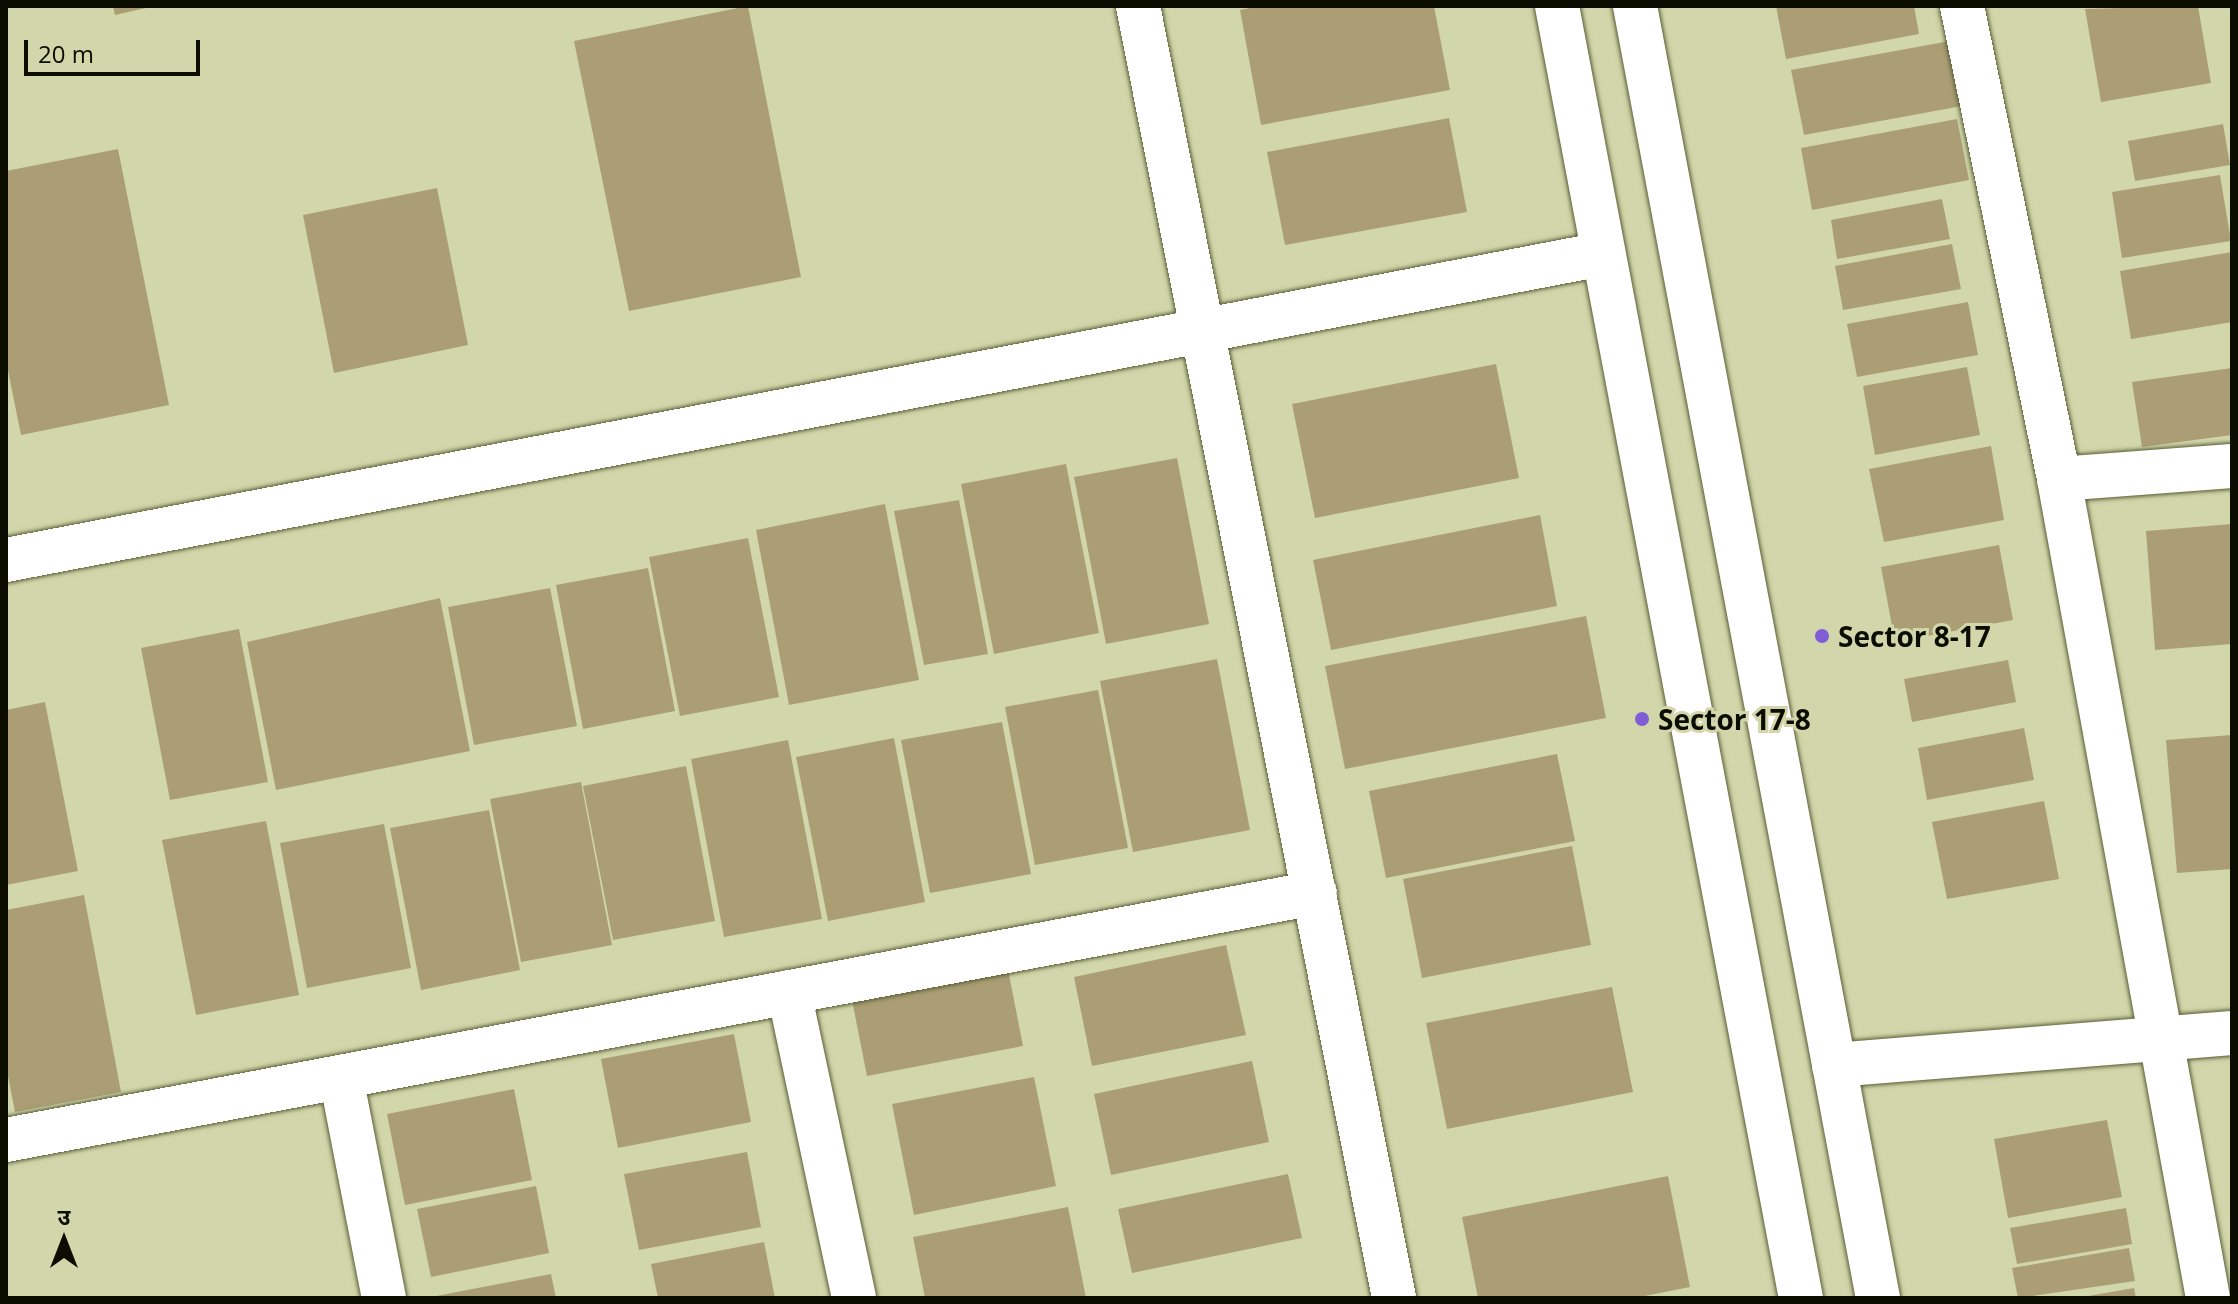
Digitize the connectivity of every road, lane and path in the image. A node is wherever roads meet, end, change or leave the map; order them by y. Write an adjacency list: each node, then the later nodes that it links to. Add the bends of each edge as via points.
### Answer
1 (1138, 6): 6 (street)
2 (1557, 6): 5 (street)
3 (1635, 6): 14 (street)
4 (1962, 6): 8 (street)
5 (1603, 254): 6 (street); 20 (street)
6 (1199, 332): 9 (street); 10 (street)
7 (2232, 466): 8 (street)
8 (2059, 479): 13 (street)
9 (6, 560)
10 (1315, 893): 11 (street); 19 (street)
11 (789, 992): 15 (street); 18 (street)
12 (2232, 1033): 13 (street)
13 (2160, 1039): 14 (street); 22 (street)
14 (1834, 1065): 21 (street)
15 (341, 1077): 16 (street); 17 (street)
16 (6, 1140)
17 (384, 1298)
18 (854, 1298)
19 (1394, 1298)
20 (1801, 1298)
21 (1878, 1298)
22 (2208, 1298)

